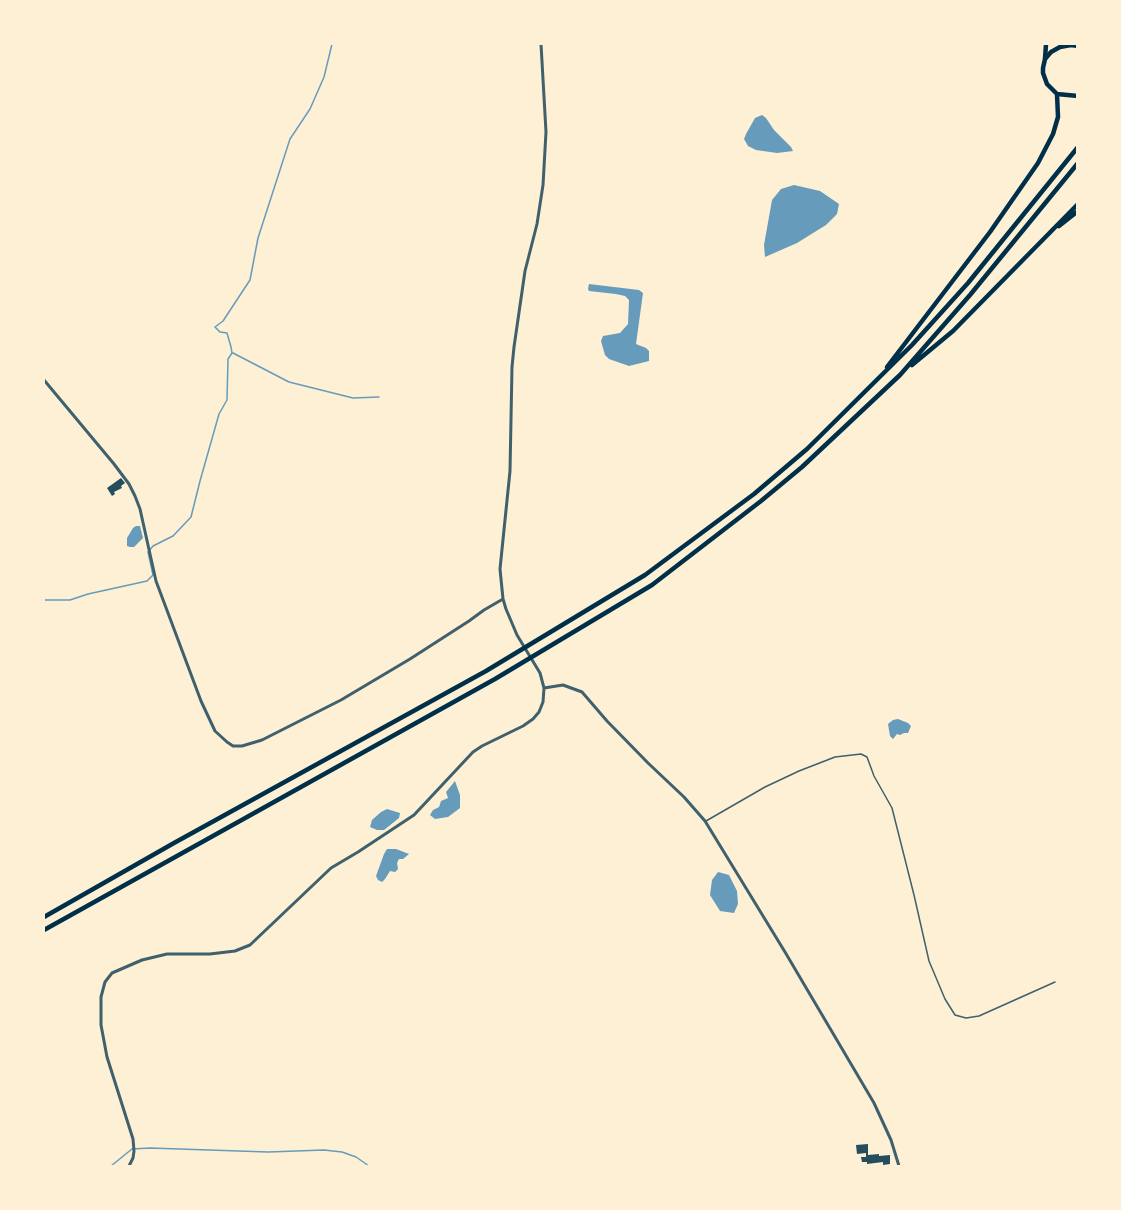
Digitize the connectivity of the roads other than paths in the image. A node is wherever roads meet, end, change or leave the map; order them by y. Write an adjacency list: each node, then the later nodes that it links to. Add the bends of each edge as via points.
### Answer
1 (541, 44): 16 (street, via 546,132 543,185 525,271 512,367 510,471 500,569)
2 (1046, 44): 5 (main road)
3 (1070, 44): 4 (main road); 5 (main road)
4 (1077, 46)
5 (1045, 59): 6 (main road, via 1044,79)
6 (1057, 94): 7 (main road); 14 (main road, via 1058,117 1038,162)
7 (1077, 96)
8 (1077, 147): 14 (main road, via 968,283)
9 (1077, 164): 13 (main road)
10 (1077, 204): 12 (main road)
11 (1077, 211): 12 (main road)
12 (1044, 238): 13 (main road, via 953,331)
13 (900, 375): 20 (main road, via 802,467 652,585 495,679)
14 (878, 379): 19 (main road, via 807,449 754,494 645,575 486,671)
15 (44, 380): 16 (street, via 114,464 135,496 156,580 201,701 215,731 233,746 262,740 340,700)
16 (502, 599): 17 (street)
17 (544, 688): 18 (street, via 562,685 582,692); 22 (street, via 540,712 533,719 473,752 414,815 331,868 250,945 210,954 167,954 112,973 101,997 101,1025 133,1139)
18 (705, 821): 21 (lane, via 799,771 835,757 861,754 867,757 892,808 929,961 955,1015 979,1016); 23 (street, via 874,1103)
19 (44, 917)
20 (44, 930)
21 (1055, 982)
22 (129, 1167)
23 (899, 1167)

